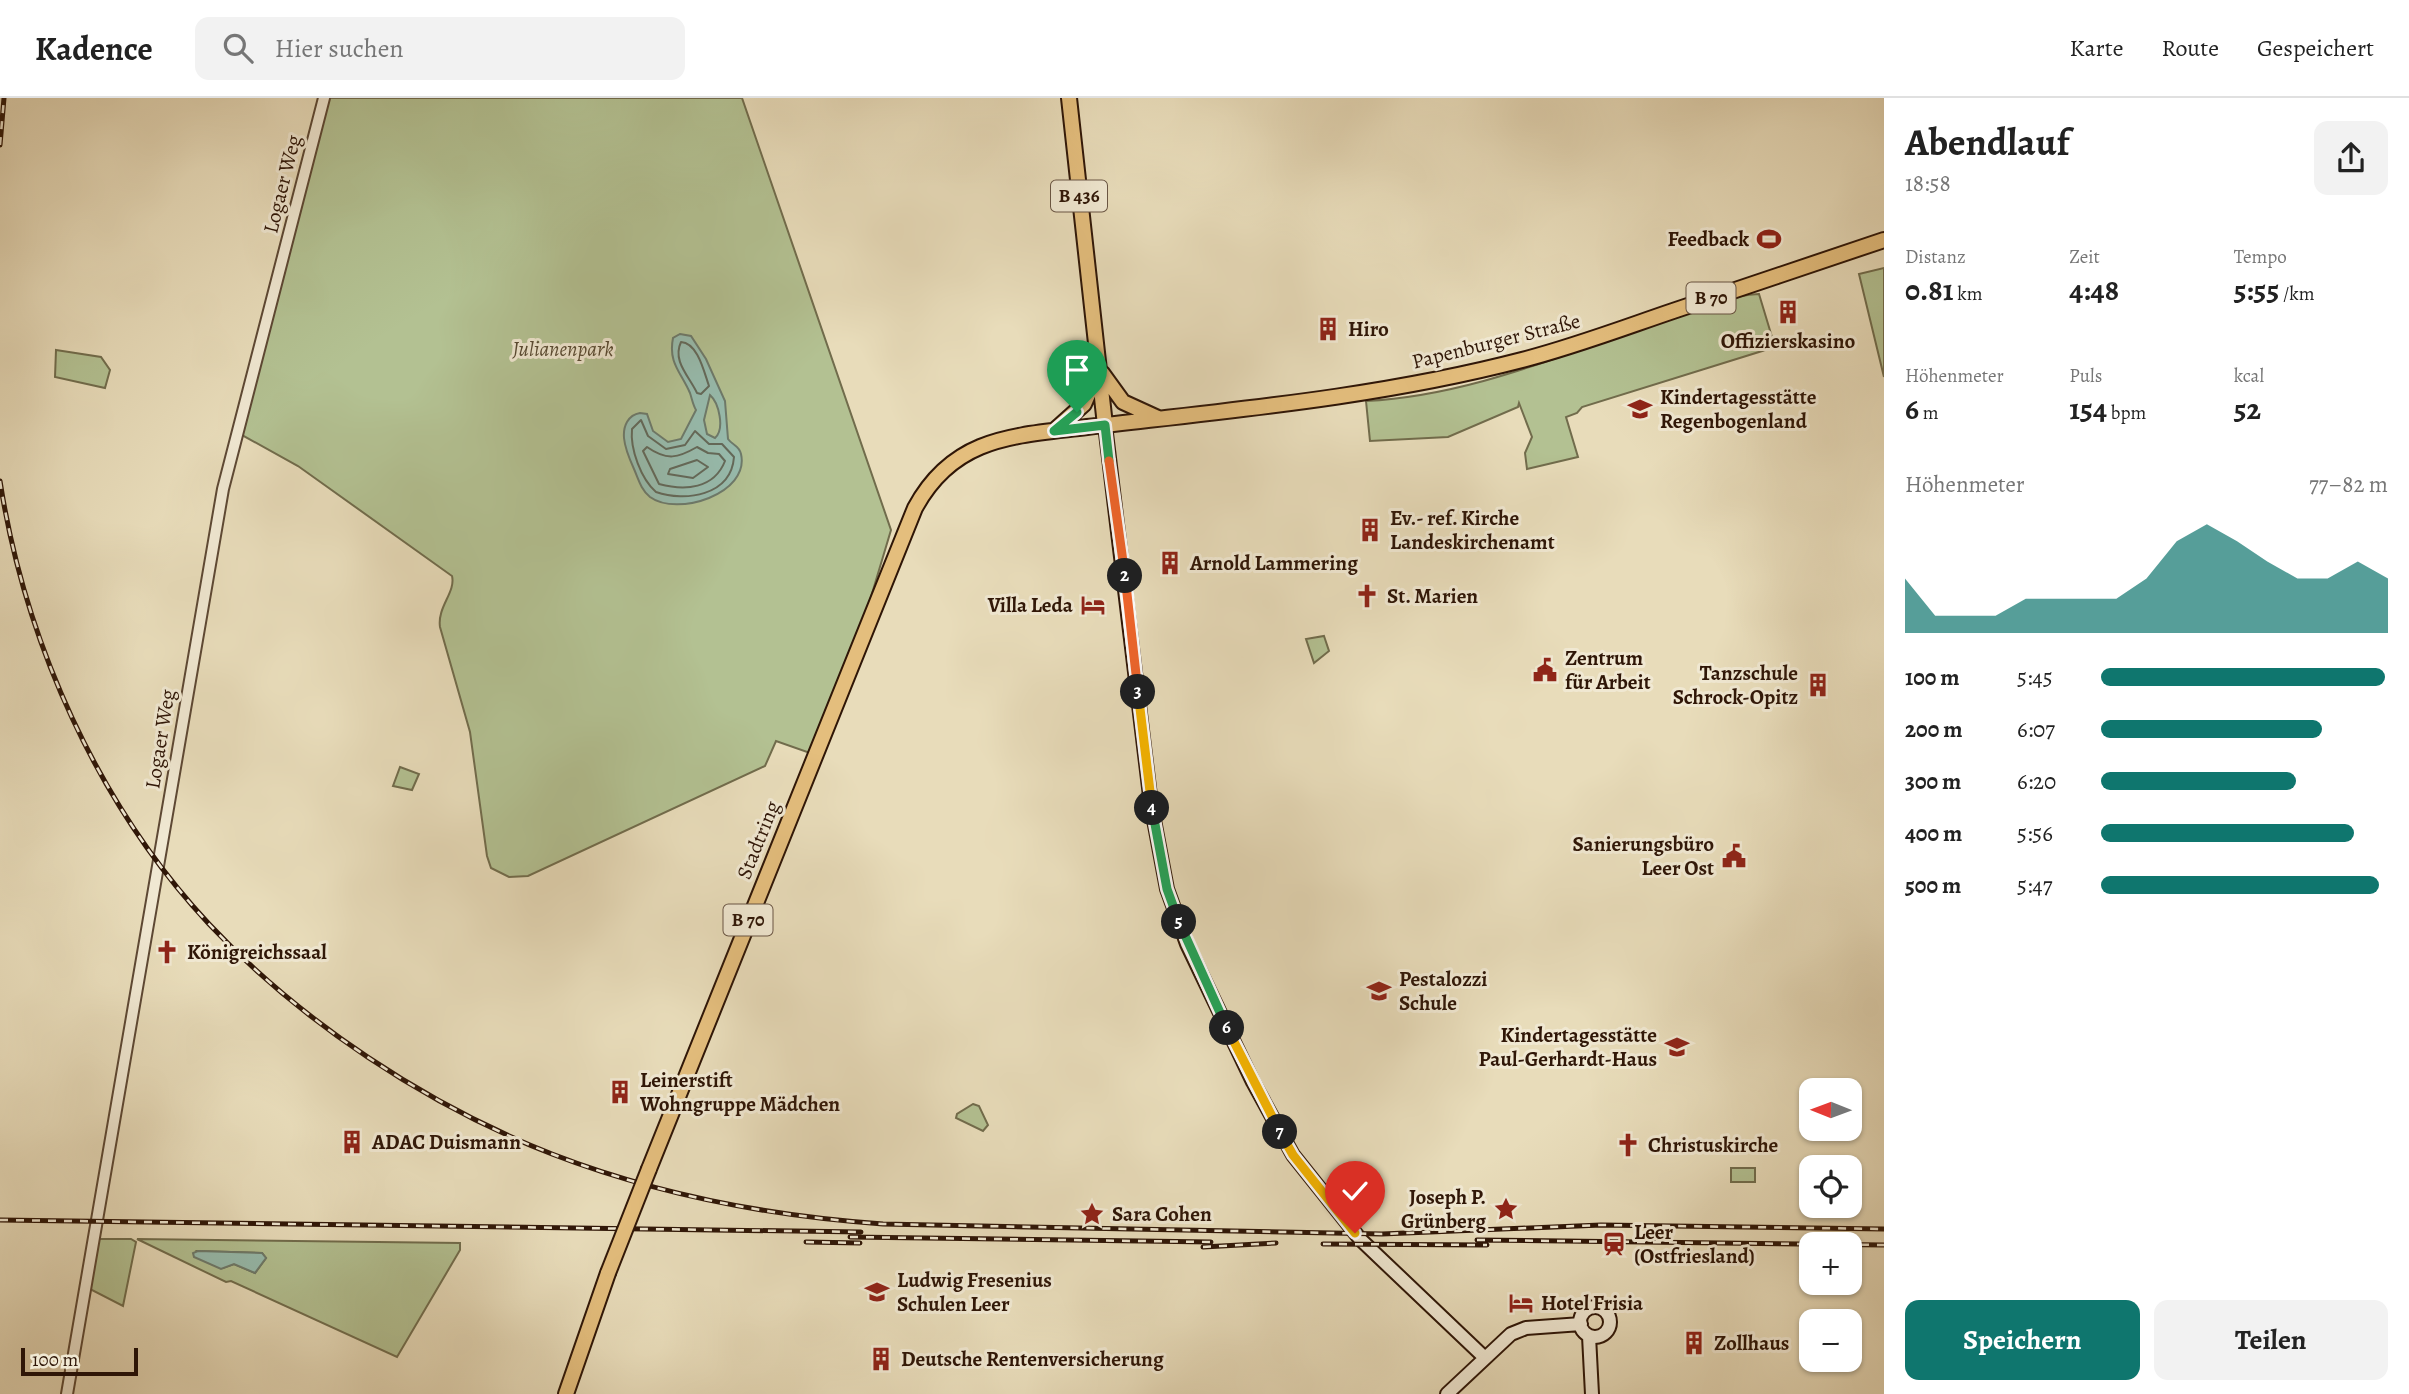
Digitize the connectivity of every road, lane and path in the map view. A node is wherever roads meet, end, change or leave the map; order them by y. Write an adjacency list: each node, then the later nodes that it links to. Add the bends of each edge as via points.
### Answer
1 (324, 98): 11 (street, Logaer Weg, via 223,489)
2 (1069, 98): 4 (main road, B 436)
3 (1884, 240): 5 (main road, Papenburger Straße / B 70, via 1523,360 1395,387)
4 (1100, 368): 5 (main road, via 1123,402); 6 (main road, B 436); 7 (main road, B 436, via 1084,404)
5 (1158, 418): 6 (main road, Papenburger Straße / B 70)
6 (1105, 425): 7 (main road, Stadtring / B 70); 10 (main road, via 1150,794 1167,889 1210,994 1293,1155 1380,1259)
7 (1054, 431): 12 (main road, Stadtring / B 70, bridge, via 976,447 954,459 922,494 649,1169)
8 (1581, 1324): 9 (main road); 9 (main road, via 1589,1309 1604,1311 1610,1324); 10 (main road, via 1518,1330)
9 (1595, 1336): 14 (main road)
10 (1484, 1357): 13 (main road)
11 (67, 1394)
12 (566, 1394)
13 (1447, 1394)
14 (1591, 1394)

